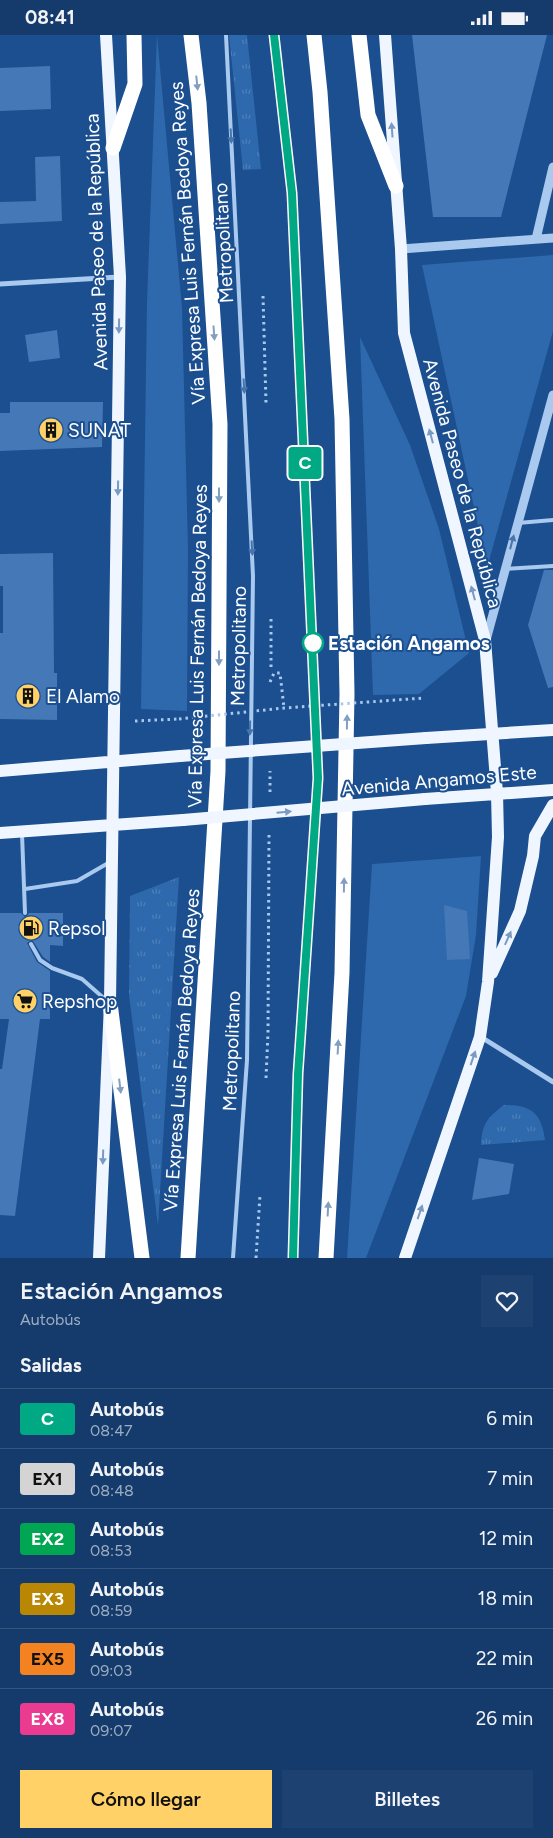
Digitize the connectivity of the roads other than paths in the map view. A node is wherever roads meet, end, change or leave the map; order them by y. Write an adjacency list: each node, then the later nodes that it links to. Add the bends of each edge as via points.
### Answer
1 (106, 35): 9 (main road, Avenida Paseo de la República)
2 (134, 35): 9 (highway, via 135,83)
3 (191, 35): 43 (highway, Vía Expresa Luis Fernán Bedoya Reyes, one-way to 43, via 199,103 220,434 218,771)
4 (226, 35): 44 (lane, Metropolitano, one-way to 44, via 253,576 247,1061)
5 (274, 35): 45 (lane, via 292,193 318,778 298,1074)
6 (314, 35): 46 (highway, one-way to 6, via 342,973 347,694 342,419)
7 (359, 35): 11 (highway, via 368,115)
8 (385, 35): 11 (main road, Avenida Paseo de la República, one-way to 8)
9 (112, 149): 15 (main road, Avenida Paseo de la República)
10 (553, 167): 13 (street)
11 (396, 186): 14 (main road, Avenida Paseo de la República)
12 (553, 238): 13 (street)
13 (536, 239): 14 (street)
14 (401, 249): 22 (main road, Avenida Paseo de la República, one-way to 14, via 404,333)
15 (120, 277): 16 (street); 25 (main road, Avenida Paseo de la República, one-way to 25)
16 (0, 284)
17 (553, 395): 19 (street)
18 (553, 520): 19 (lane)
19 (518, 523): 21 (street, one-way to 19)
20 (553, 566): 21 (lane)
21 (505, 569): 22 (street)
22 (486, 640): 24 (main road, Avenida Paseo de la República)
23 (553, 731): 24 (main road)
24 (492, 733): 25 (main road, bridge); 28 (main road, Avenida Paseo de la República)
25 (112, 761): 26 (main road); 30 (main road, Avenida Paseo de la República)
26 (0, 771)
27 (553, 790): 28 (main road, Avenida Angamos Este)
28 (497, 793): 30 (main road, Avenida Angamos Este, one-way to 28, bridge); 37 (main road, Avenida Paseo de la República, via 498,837)
29 (553, 805): 37 (main road, one-way to 29, via 520,911 535,836)
30 (113, 826): 31 (main road, Avenida Angamos Este); 33 (main road, Avenida Paseo de la República)
31 (22, 832): 32 (main road, Avenida Angamos Este); 34 (lane)
32 (0, 833)
33 (112, 861): 34 (lane, via 77,881); 38 (main road, Avenida Paseo de la República)
34 (25, 889): 35 (lane)
35 (25, 913)
36 (31, 944): 38 (lane, via 40,960 82,979)
37 (488, 982): 39 (main road, Avenida Paseo de la República)
38 (110, 1003): 41 (main road, Avenida Paseo de la República, one-way to 41); 42 (highway, one-way to 42)
39 (480, 1037): 40 (street); 47 (main road, Avenida Paseo de la República, one-way to 39)
40 (553, 1082)
41 (99, 1258)
42 (142, 1258)
43 (188, 1258)
44 (233, 1258)
45 (293, 1258)
46 (326, 1258)
47 (405, 1258)

